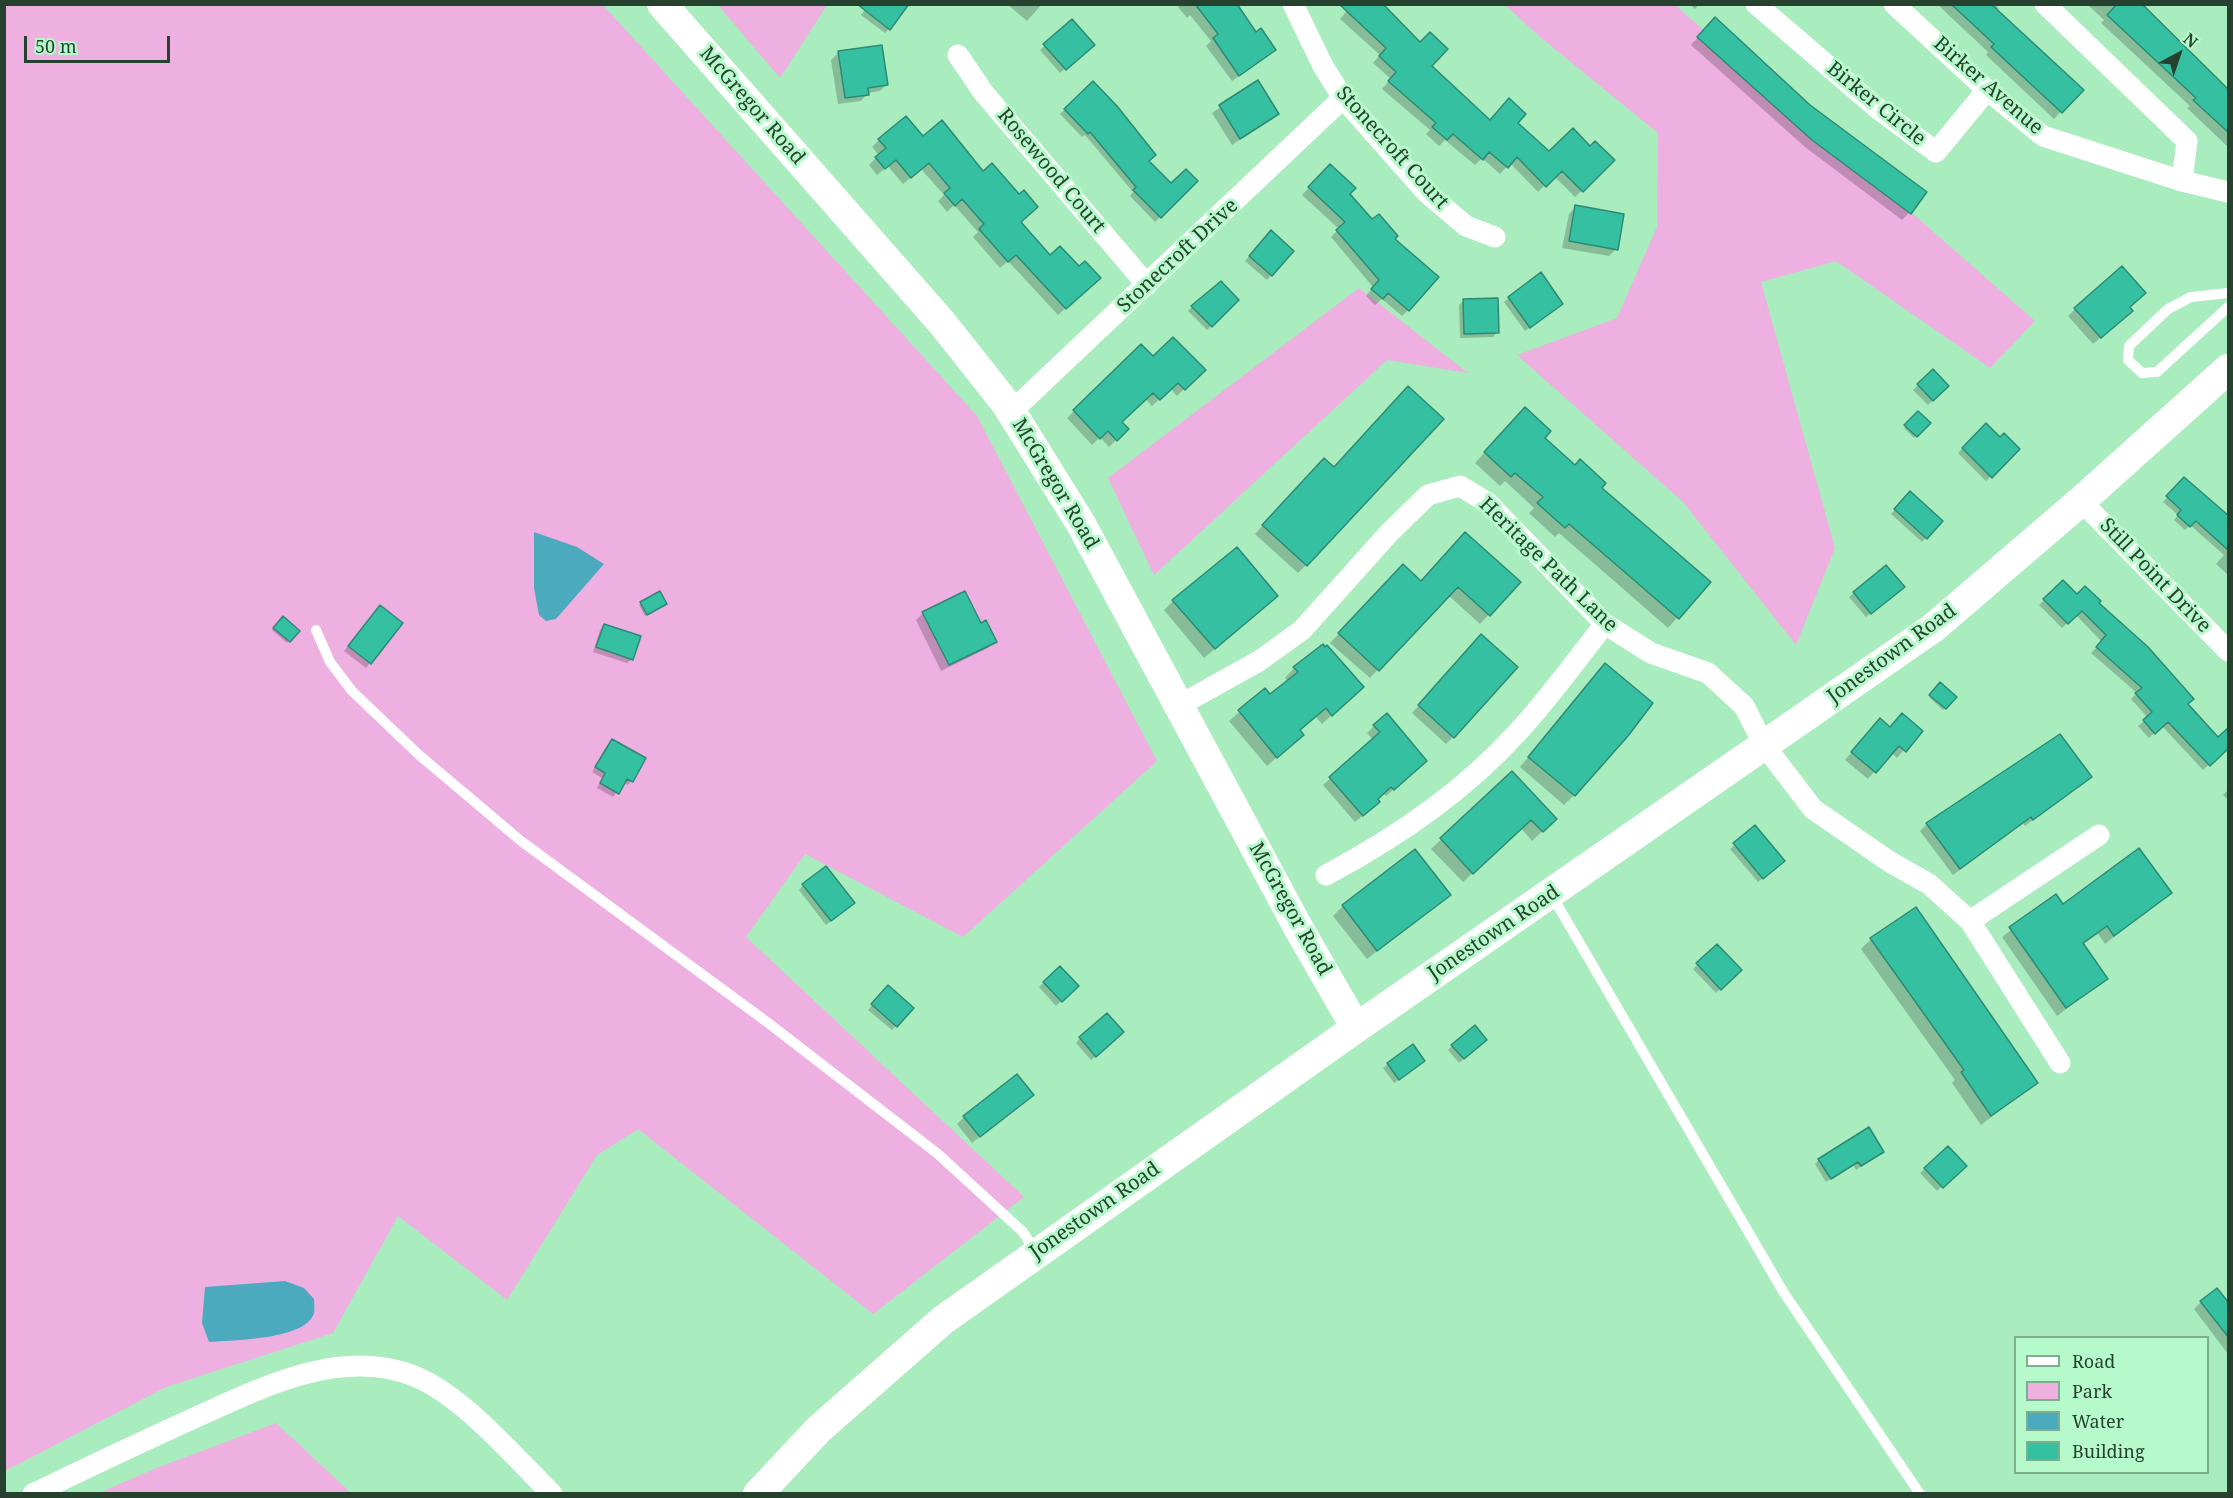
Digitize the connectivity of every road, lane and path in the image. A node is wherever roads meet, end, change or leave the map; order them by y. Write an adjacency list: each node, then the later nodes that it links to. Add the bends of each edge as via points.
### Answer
1 (662, 4): 16 (main road, McGregor Road, via 943,324)
2 (1293, 4): 8 (street, Stonecroft Court)
3 (1756, 4): 7 (street, Birker Circle, via 1877,108 1936,152)
4 (1894, 4): 7 (street, Birker Avenue)
5 (2045, 4): 9 (street, via 2187,141)
6 (958, 55): 12 (street, Rosewood Court, via 983,92)
7 (1987, 90): 9 (street, Birker Avenue, via 2043,136)
8 (1343, 98): 11 (street, Stonecroft Court, via 1427,193 1466,226); 12 (street, Stonecroft Drive)
9 (2182, 182): 10 (street, Birker Avenue)
10 (2229, 192)
11 (1496, 237)
12 (1147, 285): 16 (street, Stonecroft Drive)
13 (2229, 292): 14 (lane, via 2192,297 2168,309 2129,346 2128,360 2142,373 2157,372)
14 (2229, 307)
15 (2229, 369): 17 (main road, Jonestown Road)
16 (1011, 412): 21 (main road, McGregor Road, via 1081,524)
17 (2082, 501): 20 (street, Still Point Drive); 22 (main road, Jonestown Road, via 1933,628)
18 (1605, 624): 21 (street, Heritage Path Lane, via 1488,503 1460,486 1428,495 1302,630 1259,661); 22 (street, Heritage Path Lane, via 1650,653 1708,673 1744,706); 24 (street, via 1516,734 1445,800 1362,856)
19 (316, 630): 29 (lane, via 330,662 352,691 418,754 520,841 767,1022 938,1154 1023,1232)
20 (2229, 651)
21 (1180, 705): 27 (main road, McGregor Road)
22 (1764, 745): 25 (main road, Jonestown Road); 26 (street, Heritage Path Lane, via 1813,809 1929,884)
23 (2099, 835): 26 (street)
24 (1326, 875)
25 (1551, 894): 27 (main road, Jonestown Road); 33 (lane, via 1784,1293)
26 (1970, 921): 28 (street, Heritage Path Lane)
27 (1356, 1028): 29 (main road, Jonestown Road)
28 (2060, 1063)
29 (1036, 1253): 32 (main road, Jonestown Road, via 943,1320 819,1430)
30 (33, 1494): 31 (street, via 268,1386 310,1372 372,1367 416,1376 439,1389)
31 (552, 1494)
32 (758, 1494)
33 (1920, 1494)

